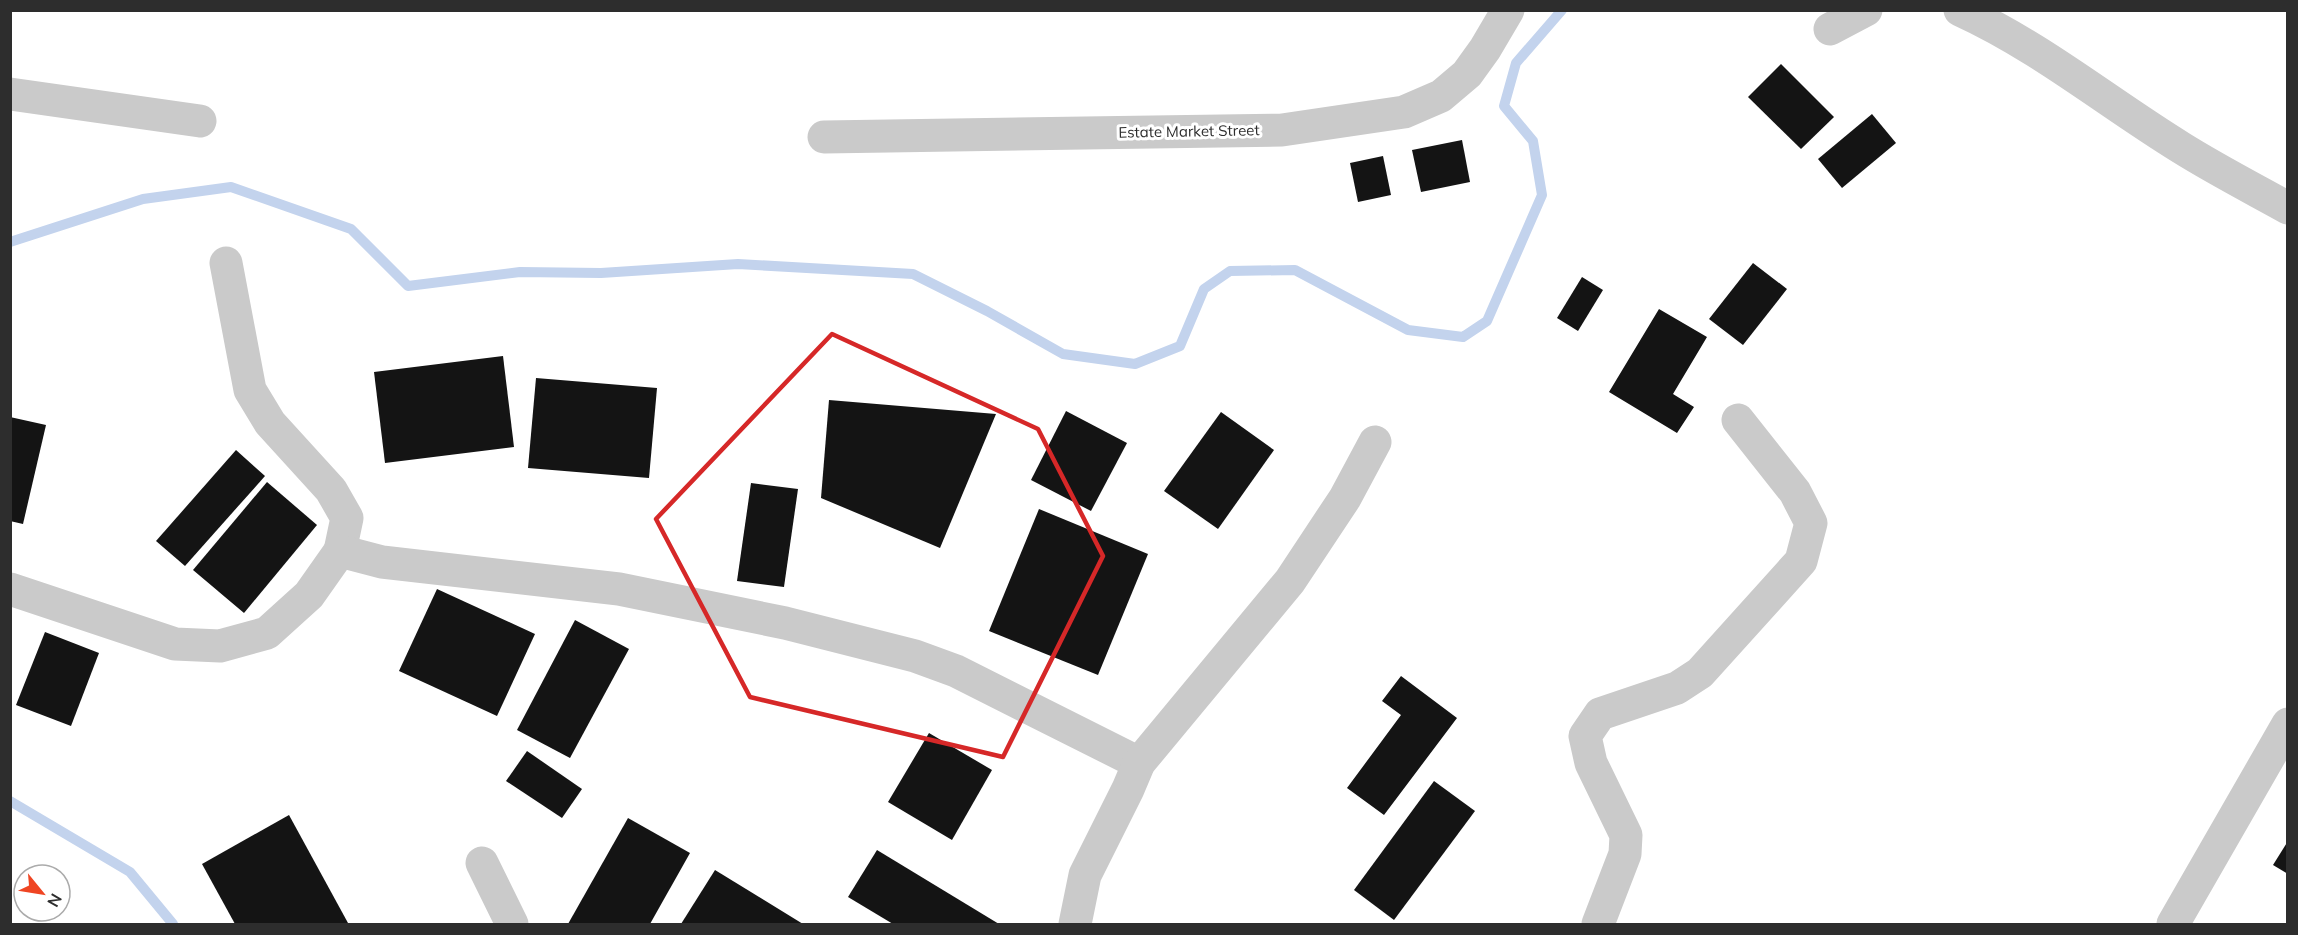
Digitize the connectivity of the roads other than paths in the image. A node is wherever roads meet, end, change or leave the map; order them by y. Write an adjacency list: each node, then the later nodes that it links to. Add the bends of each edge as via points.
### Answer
1 (1508, 10): 7 (street, Estate Market Street, via 1467,74 1441,96 1404,112 1282,130)
2 (1866, 10): 4 (street)
3 (1960, 10): 8 (street, via 2068,71 2180,147)
4 (1830, 29)
5 (10, 94): 6 (street)
6 (200, 120)
7 (824, 137)
8 (2288, 208)
9 (226, 263): 12 (street, via 250,390 270,423 331,490 347,518)
10 (1738, 420): 19 (street, via 1795,492 1811,523 1801,561 1700,673 1677,688 1600,714 1585,736 1590,763 1626,835 1625,854)
11 (1375, 442): 15 (street, via 1345,498 1290,581)
12 (340, 551): 13 (street, via 309,595 267,633 220,646 175,644); 15 (street, via 382,562 620,589 785,623 915,656 956,671)
13 (10, 589)
14 (2288, 724): 20 (street)
15 (1139, 764): 18 (street, via 1085,875)
16 (482, 863): 17 (street)
17 (512, 924)
18 (1075, 924)
19 (1598, 924)
20 (2174, 924)

